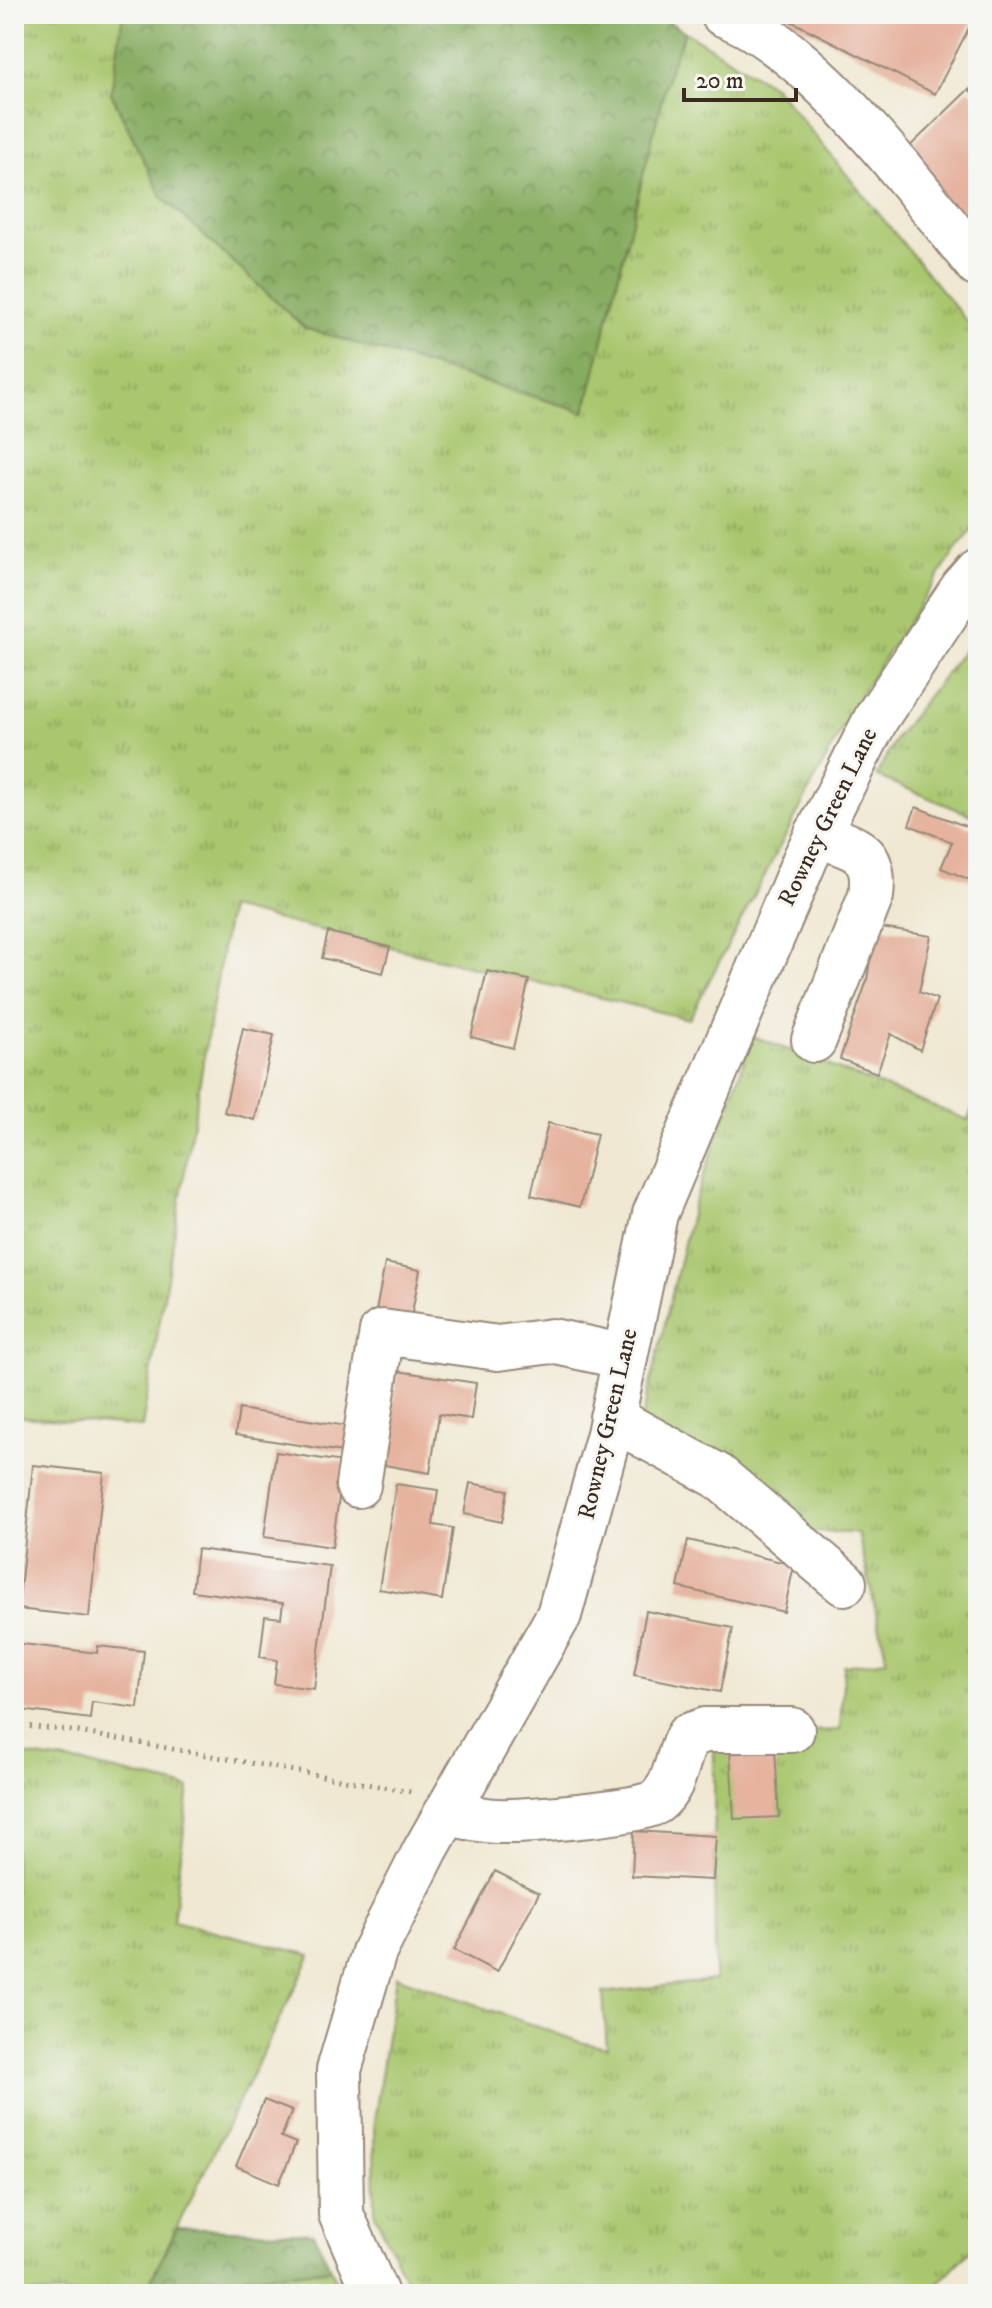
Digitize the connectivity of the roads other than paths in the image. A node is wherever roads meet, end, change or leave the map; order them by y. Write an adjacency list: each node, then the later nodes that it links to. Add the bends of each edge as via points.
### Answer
1 (723, 14): 2 (street, via 789,53 840,103)
2 (978, 265)
3 (978, 571): 4 (street, Rowney Green Lane, via 877,717)
4 (817, 834): 5 (street, via 862,852 874,872 871,896); 6 (street, Rowney Green Lane, via 655,1214)
5 (814, 1040)
6 (625, 1357): 7 (street, Rowney Green Lane); 8 (street, via 552,1341 498,1348 382,1332)
7 (612, 1418): 9 (street, via 718,1476); 11 (street, Rowney Green Lane, via 559,1615)
8 (358, 1485)
9 (844, 1583)
10 (792, 1730): 11 (street, via 705,1730 688,1736 671,1785 655,1803 596,1814 496,1821)
11 (451, 1807): 12 (street, Rowney Green Lane, via 374,1952 339,2070 341,2214)
12 (376, 2294)

